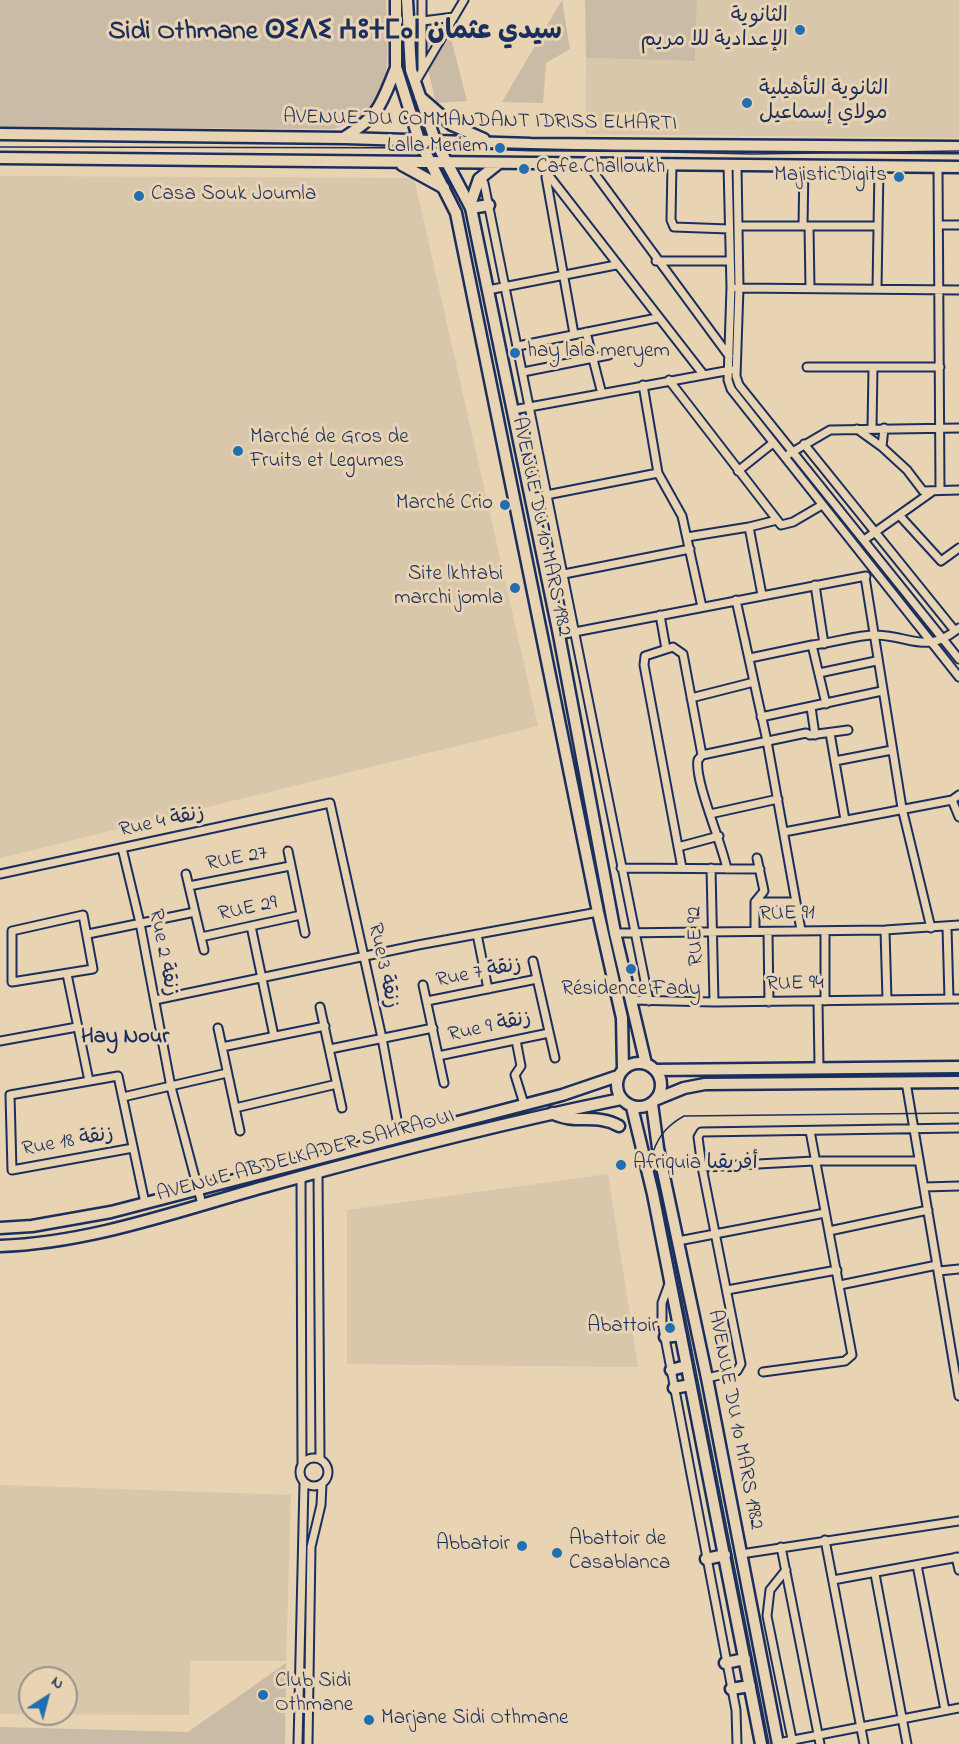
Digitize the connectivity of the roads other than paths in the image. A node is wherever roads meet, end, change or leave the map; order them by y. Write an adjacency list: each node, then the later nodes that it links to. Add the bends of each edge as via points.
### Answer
1 (396, 0): 8 (main road, AVENUE DU 10 MARS 1982)
2 (408, 0): 7 (main road, AVENUE DU 10 MARS 1982)
3 (422, 0): 6 (street)
4 (464, 0): 5 (street)
5 (454, 17): 6 (street); 9 (street)
6 (422, 21): 7 (street); 9 (street)
7 (407, 23): 10 (main road, AVENUE DU 10 MARS 1982)
8 (396, 68): 12 (main road, via 379,109); 13 (main road, AVENUE DU 10 MARS 1982)
9 (422, 71): 10 (street)
10 (416, 90): 14 (main road, AVENUE DU 10 MARS 1982); 15 (main road, via 452,125)
11 (0, 134): 12 (main road, AVENUE DU COMMANDANT IDRISS ELHARTI)
12 (345, 138): 13 (main road, AVENUE DU COMMANDANT IDRISS ELHARTI)
13 (419, 140): 14 (main road, AVENUE DU COMMANDANT IDRISS ELHARTI); 19 (main road, AVENUE DU 10 MARS 1982)
14 (435, 140): 15 (main road, AVENUE DU COMMANDANT IDRISS ELHARTI); 20 (main road, AVENUE DU 10 MARS 1982)
15 (490, 142): 16 (main road, AVENUE DU COMMANDANT IDRISS ELHARTI)
16 (959, 147)
17 (0, 158): 18 (main road, AVENUE DU COMMANDANT IDRISS ELHARTI)
18 (397, 162): 19 (main road, AVENUE DU COMMANDANT IDRISS ELHARTI); 32 (main road)
19 (430, 162): 20 (main road, AVENUE DU COMMANDANT IDRISS ELHARTI); 32 (main road, AVENUE DU 10 MARS 1982)
20 (446, 162): 21 (main road, AVENUE DU COMMANDANT IDRISS ELHARTI); 34 (main road, AVENUE DU 10 MARS 1982)
21 (501, 162): 22 (main road, AVENUE DU COMMANDANT IDRISS ELHARTI); 34 (main road, via 479,179)
22 (538, 163): 23 (main road, AVENUE DU COMMANDANT IDRISS ELHARTI); 30 (street)
23 (587, 163): 24 (main road, AVENUE DU COMMANDANT IDRISS ELHARTI); 41 (street)
24 (672, 163): 25 (main road, AVENUE DU COMMANDANT IDRISS ELHARTI); 40 (street, via 674,226)
25 (733, 165): 26 (main road, AVENUE DU COMMANDANT IDRISS ELHARTI); 37 (street); 40 (street)
26 (804, 165): 27 (main road, AVENUE DU COMMANDANT IDRISS ELHARTI); 38 (street)
27 (879, 167): 28 (main road, AVENUE DU COMMANDANT IDRISS ELHARTI); 39 (street)
28 (938, 167): 29 (main road, AVENUE DU COMMANDANT IDRISS ELHARTI); 35 (street)
29 (959, 167)
30 (546, 175): 43 (street); 44 (street)
31 (484, 183): 33 (street)
32 (444, 188): 155 (main road, AVENUE DU 10 MARS 1982, via 456,213)
33 (489, 205): 34 (main road); 45 (street)
34 (471, 207): 49 (main road, AVENUE DU 10 MARS 1982)
35 (940, 225): 36 (street); 50 (street)
36 (959, 225)
37 (739, 226): 38 (street); 46 (street)
38 (806, 226): 39 (street); 47 (street)
39 (876, 226): 48 (street)
40 (729, 229): 42 (street)
41 (657, 261): 42 (street); 57 (street)
42 (730, 261): 46 (street)
43 (616, 265): 44 (street); 52 (street)
44 (562, 276): 45 (street); 54 (street)
45 (506, 287): 49 (street); 55 (street)
46 (735, 288): 47 (street); 57 (street); 62 (street)
47 (810, 288): 48 (street)
48 (877, 289): 50 (street)
49 (488, 290): 69 (main road, AVENUE DU 10 MARS 1982)
50 (940, 290): 51 (street); 61 (street)
51 (959, 290)
52 (657, 318): 53 (street); 64 (street)
53 (586, 332): 54 (street); 58 (street)
54 (574, 334): 55 (street)
55 (518, 346): 63 (street)
56 (609, 355): 58 (street)
57 (729, 356): 62 (street)
58 (593, 358): 63 (street); 67 (street)
59 (807, 366): 60 (street)
60 (873, 367): 61 (street); 74 (street)
61 (940, 367): 71 (street)
62 (732, 370): 64 (street); 75 (street, via 731,389); 78 (street, via 744,393)
63 (523, 372): 68 (street)
64 (703, 374): 65 (street)
65 (669, 381): 66 (street); 80 (street)
66 (643, 385): 67 (street); 81 (street)
67 (602, 393): 68 (street)
68 (530, 406): 69 (street); 84 (street)
69 (513, 410): 85 (main road, AVENUE DU 10 MARS 1982)
70 (884, 428): 71 (street); 74 (street); 77 (street)
71 (941, 428): 72 (street); 82 (street)
72 (959, 428)
73 (857, 429): 74 (street); 76 (street, via 830,430); 77 (street)
74 (872, 429)
75 (773, 443): 79 (street); 80 (street)
76 (804, 444): 78 (street); 90 (street)
77 (882, 447): 82 (street, via 923,490)
78 (792, 452): 79 (street); 92 (street)
79 (784, 458): 86 (street)
80 (738, 471): 88 (street)
81 (658, 473): 84 (street); 91 (street, via 682,516)
82 (937, 490): 83 (street); 87 (street)
83 (959, 490)
84 (546, 495): 85 (street); 96 (street)
85 (531, 498): 105 (main road, AVENUE DU 10 MARS 1982)
86 (822, 505): 88 (street, via 786,524); 95 (street)
87 (900, 516): 90 (street); 93 (street, via 941,561)
88 (777, 520): 89 (street)
89 (748, 526): 91 (street); 99 (street)
90 (876, 533): 92 (street); 103 (street)
91 (687, 537): 94 (street)
92 (864, 540): 107 (street)
93 (959, 548)
94 (690, 549): 96 (street); 101 (street)
95 (875, 573): 97 (street); 109 (street)
96 (564, 574): 104 (street)
97 (864, 577): 98 (street); 106 (street)
98 (815, 585): 99 (street); 108 (street)
99 (762, 595): 100 (street)
100 (736, 600): 101 (street); 112 (street)
101 (702, 607): 102 (street)
102 (660, 615): 104 (street); 111 (street)
103 (957, 630): 107 (street)
104 (577, 632): 105 (street); 144 (street)
105 (560, 635): 169 (main road, AVENUE DU 10 MARS 1982)
106 (876, 635): 108 (street); 109 (street); 114 (street)
107 (944, 640): 109 (street); 113 (street)
108 (824, 644): 110 (street)
109 (932, 644): 116 (street)
110 (812, 645): 112 (street); 115 (street)
111 (666, 649): 119 (street, via 677,647 683,654); 139 (street, via 645,656 644,665)
112 (750, 657): 117 (street)
113 (959, 659)
114 (876, 661): 115 (street); 118 (street)
115 (819, 673): 120 (street)
116 (959, 677)
117 (754, 682): 119 (street); 122 (street)
118 (882, 691): 120 (street); 127 (street)
119 (691, 698): 128 (street)
120 (826, 704): 121 (street)
121 (811, 707): 122 (street); 125 (street)
122 (761, 717): 126 (street)
123 (848, 730): 124 (street)
124 (830, 733): 125 (street); 129 (street)
125 (815, 735): 126 (street, via 806,733)
126 (767, 741): 128 (street); 131 (street)
127 (892, 750): 129 (street); 133 (street)
128 (702, 755): 134 (street, via 697,764)
129 (835, 761): 136 (street)
130 (956, 797): 133 (street); 135 (street)
131 (778, 799): 134 (street); 137 (street)
132 (330, 803): 140 (street, Rue 4 زنقة); 175 (street, Rue 3 زنقة)
133 (902, 808): 136 (street); 161 (street)
134 (710, 814): 138 (street)
135 (959, 817)
136 (845, 820): 137 (street)
137 (784, 832): 153 (street)
138 (719, 836): 139 (street); 147 (street)
139 (678, 847): 145 (street)
140 (122, 848): 149 (street, Rue 4 زنقة); 157 (street, Rue 2 زنقة)
141 (288, 851): 143 (street)
142 (757, 858): 148 (street)
143 (290, 866): 151 (street, RUE 27); 156 (street)
144 (621, 868): 145 (street); 170 (street)
145 (682, 868): 146 (street)
146 (711, 868): 147 (street); 166 (street, RUE 92)
147 (727, 868): 148 (street)
148 (760, 869): 152 (street, via 764,891)
149 (0, 874)
150 (186, 874): 151 (street)
151 (189, 886): 154 (street)
152 (755, 902): 153 (street); 164 (street)
153 (795, 902): 162 (street)
154 (195, 912): 157 (street); 173 (street)
155 (597, 912): 172 (street); 209 (main road, AVENUE DU 10 MARS 1982, via 622,1017)
156 (302, 915): 159 (street, RUE 29); 168 (street)
157 (140, 923): 171 (street); 184 (street, Rue 2 زنقة)
158 (959, 925): 160 (street, RUE 91)
159 (251, 926): 173 (street, RUE 29); 178 (street)
160 (947, 927): 161 (street, RUE 91); 182 (street)
161 (932, 928): 163 (street, RUE 91)
162 (801, 930): 165 (street, RUE 91); 167 (street, RUE 91)
163 (885, 930): 165 (street, RUE 91); 186 (street)
164 (755, 931): 166 (street, RUE 91); 167 (street, RUE 91)
165 (825, 931): 189 (street)
166 (714, 932): 170 (street, RUE 91); 190 (street, RUE 92)
167 (768, 932): 191 (street)
168 (305, 933)
169 (615, 933): 170 (street, RUE 91); 185 (main road, AVENUE DU 10 MARS 1982)
170 (634, 933): 188 (street)
171 (88, 934): 177 (street, via 93,968); 177 (street, via 83,915 12,931 12,982)
172 (477, 934): 175 (street); 181 (street)
173 (201, 937): 174 (street)
174 (204, 950)
175 (363, 957): 178 (street); 199 (street, Rue 3 زنقة)
176 (533, 961): 179 (street)
177 (67, 974): 194 (street)
178 (260, 978): 184 (street); 198 (street)
179 (537, 979): 181 (street, Rue 7 زنقة); 197 (street)
180 (423, 985): 187 (street)
181 (488, 989): 187 (street, Rue 7 زنقة)
182 (949, 999): 183 (street, RUE 94); 186 (street, RUE 94)
183 (959, 999)
184 (155, 1000): 216 (street, Rue 2 زنقة)
185 (631, 1000): 188 (street, RUE 94); 207 (main road, AVENUE DU 10 MARS 1982)
186 (887, 1000): 189 (street, RUE 94)
187 (427, 1001): 196 (street)
188 (649, 1001): 190 (street, RUE 94)
189 (822, 1001): 191 (street, RUE 94); 208 (street)
190 (714, 1002): 191 (street, RUE 94)
191 (769, 1002)
192 (320, 1007): 193 (street)
193 (325, 1026): 198 (street); 203 (street)
194 (77, 1027): 201 (street); 211 (street)
195 (218, 1028): 202 (street)
196 (433, 1028): 199 (street); 204 (street)
197 (549, 1033): 200 (street, Rue 9 زنقة); 205 (street)
198 (274, 1036): 202 (street)
199 (382, 1038): 203 (street); 230 (street, Rue 3 زنقة)
200 (516, 1040): 204 (street, Rue 9 زنقة); 220 (street, via 521,1066 515,1075)
201 (0, 1041)
202 (222, 1047): 210 (street)
203 (330, 1049): 215 (street)
204 (438, 1056): 214 (street)
205 (555, 1058)
206 (959, 1066): 208 (main road)
207 (651, 1067): 208 (main road); 209 (main road, via 634,1063); 219 (main road, via 661,1085)
208 (819, 1067)
209 (620, 1073): 218 (main road, via 616,1088); 220 (main road, AVENUE ABDELKADER SAHRAOUI, via 593,1086)
210 (227, 1074): 216 (street); 222 (street)
211 (88, 1081): 217 (street, via 118,1076); 231 (street, Rue 18 زنقة, via 11,1094 10,1169)
212 (906, 1082): 213 (main road); 219 (main road, via 705,1084); 227 (street)
213 (959, 1082)
214 (444, 1083)
215 (337, 1084): 222 (street); 223 (street)
216 (171, 1087): 217 (street); 239 (street, Rue 2 زنقة)
217 (123, 1097): 231 (street)
218 (621, 1099): 221 (main road); 224 (main road, AVENUE ABDELKADER SAHRAOUI)
219 (654, 1101): 221 (main road); 247 (main road, AVENUE DU 10 MARS 1982, via 658,1148)
220 (524, 1104): 230 (main road, AVENUE ABDELKADER SAHRAOUI)
221 (632, 1107): 252 (main road, AVENUE DU 10 MARS 1982)
222 (235, 1108): 228 (street)
223 (342, 1108)
224 (552, 1113): 225 (main road, via 567,1120 601,1119); 235 (main road, AVENUE ABDELKADER SAHRAOUI)
225 (619, 1126)
226 (959, 1128): 227 (street)
227 (914, 1129): 229 (street); 233 (street)
228 (240, 1131)
229 (810, 1131): 232 (street); 234 (street, via 703,1131 698,1137)
230 (400, 1136): 239 (main road, AVENUE ABDELKADER SAHRAOUI)
231 (133, 1148): 240 (street)
232 (814, 1161): 233 (street); 234 (street); 243 (street)
233 (919, 1161): 238 (street)
234 (702, 1167): 246 (street)
235 (318, 1172): 236 (main road, AVENUE ABDELKADER SAHRAOUI); 265 (street)
236 (301, 1177): 241 (main road, AVENUE ABDELKADER SAHRAOUI); 266 (street)
237 (959, 1186): 238 (street)
238 (924, 1187): 242 (street)
239 (198, 1189): 240 (main road, AVENUE ABDELKADER SAHRAOUI); 241 (street, Rue 2 زنقة)
240 (145, 1203): 244 (main road, AVENUE ABDELKADER SAHRAOUI, via 32,1226)
241 (202, 1204): 248 (main road, AVENUE ABDELKADER SAHRAOUI, via 108,1230 37,1244)
242 (928, 1210): 245 (street); 249 (street)
243 (825, 1213): 245 (street); 246 (street)
244 (0, 1228)
245 (829, 1231): 251 (street)
246 (715, 1234): 247 (street); 254 (street)
247 (678, 1241): 261 (main road, AVENUE DU 10 MARS 1982)
248 (0, 1246)
249 (938, 1268): 250 (street); 253 (street); 257 (street)
250 (959, 1269)
251 (837, 1270): 253 (street); 254 (street)
252 (670, 1281): 255 (main road, AVENUE DU 10 MARS 1982); 256 (street, via 662,1309)
253 (840, 1285): 260 (street, via 851,1357)
254 (727, 1290): 261 (street, via 741,1364 737,1371)
255 (681, 1335): 256 (main road); 258 (main road, AVENUE DU 10 MARS 1982)
256 (665, 1337): 259 (street)
257 (955, 1346): 264 (street)
258 (686, 1366): 259 (main road); 262 (main road, AVENUE DU 10 MARS 1982)
259 (671, 1370): 263 (street)
260 (763, 1372)
261 (707, 1378): 272 (main road, AVENUE DU 10 MARS 1982)
262 (690, 1385): 263 (main road); 273 (main road, AVENUE DU 10 MARS 1982)
263 (674, 1388): 275 (street)
264 (959, 1396)
265 (320, 1459): 266 (street, via 310,1458); 268 (street, via 328,1471)
266 (302, 1463): 267 (street, via 299,1474)
267 (304, 1483): 268 (street); 292 (street)
268 (322, 1484): 293 (street, via 311,1547)
269 (959, 1521): 270 (street)
270 (825, 1540): 271 (street); 280 (street)
271 (781, 1547): 272 (street); 277 (street)
272 (741, 1554): 291 (main road, AVENUE DU 10 MARS 1982)
273 (724, 1555): 275 (main road); 281 (main road, AVENUE DU 10 MARS 1982)
274 (958, 1557): 276 (street); 278 (street)
275 (706, 1558): 282 (street)
276 (917, 1565): 279 (street); 286 (street)
277 (786, 1570): 289 (street); 290 (street, via 770,1590 767,1616)
278 (959, 1570)
279 (874, 1574): 280 (street); 287 (street)
280 (833, 1580): 288 (street)
281 (745, 1659): 282 (main road); 283 (main road, AVENUE DU 10 MARS 1982)
282 (725, 1663): 284 (street)
283 (750, 1686): 284 (main road); 295 (main road, AVENUE DU 10 MARS 1982)
284 (731, 1689): 294 (street)
285 (959, 1708): 286 (street)
286 (945, 1710): 287 (street)
287 (902, 1717): 288 (street); 298 (street)
288 (861, 1726): 289 (street); 297 (street)
289 (819, 1735): 290 (street); 296 (street)
290 (793, 1742): 291 (street)
291 (778, 1743)
292 (298, 1744)
293 (308, 1744)
294 (737, 1744)
295 (761, 1744)
296 (820, 1744)
297 (864, 1744)
298 (907, 1744)

